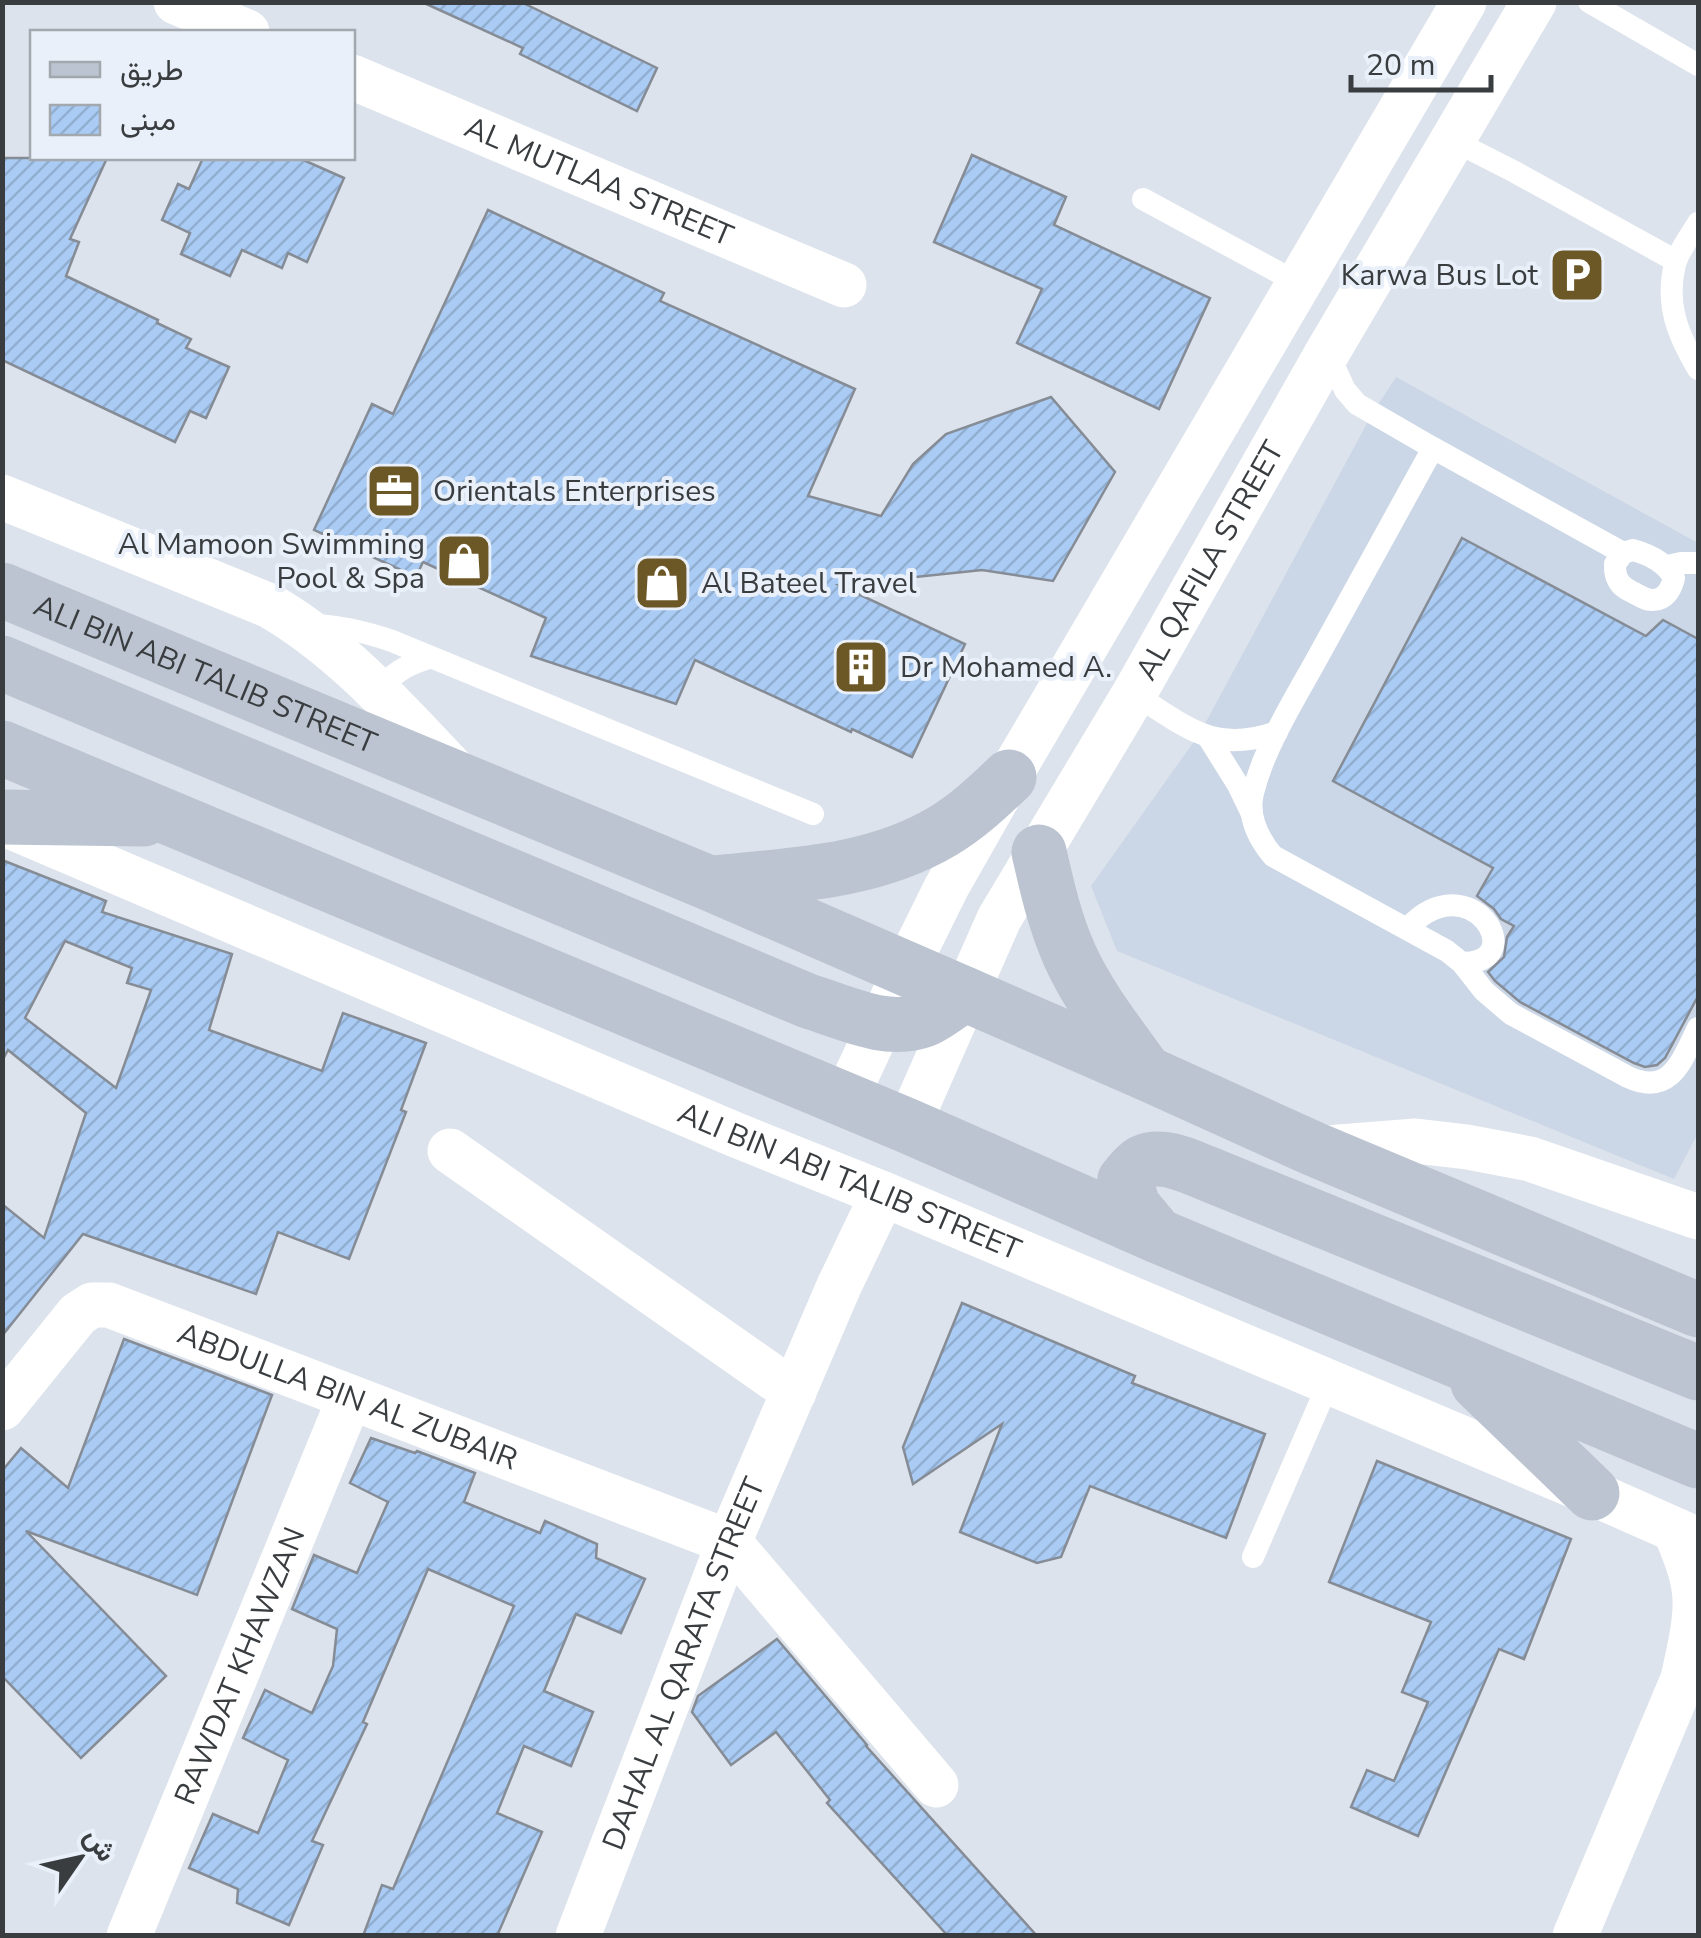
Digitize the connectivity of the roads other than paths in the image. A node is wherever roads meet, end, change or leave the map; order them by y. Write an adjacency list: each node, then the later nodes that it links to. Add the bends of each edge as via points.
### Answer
1 (176, 2): 5 (street)
2 (1464, 2): 12 (street, AL QAFILA STREET)
3 (1534, 2): 8 (street, AL QAFILA STREET)
4 (1589, 2): 6 (lane)
5 (241, 30)
6 (1698, 65)
7 (355, 78): 13 (street, AL MUTLAA STREET)
8 (1454, 141): 11 (lane); 14 (street, AL QAFILA STREET)
9 (1144, 199): 12 (lane)
10 (1698, 223): 11 (lane)
11 (1676, 261): 15 (lane, via 1671,300 1680,338)
12 (1300, 284): 30 (street, AL QAFILA STREET)
13 (844, 285)
14 (1327, 352): 16 (lane, via 1357,404); 26 (street, AL QAFILA STREET)
15 (1698, 369)
16 (1433, 448): 18 (lane); 27 (lane)
17 (2, 497): 22 (street, ALI BIN ABI TALIB STREET)
18 (1623, 553): 20 (lane, via 1634,550); 20 (lane, via 1616,578 1646,600 1671,592)
19 (1698, 563): 20 (lane)
20 (1668, 566)
21 (2, 590): 31 (main road, ALI BIN ABI TALIB STREET)
22 (303, 625): 23 (lane, ALI BIN ABI TALIB STREET, via 363,631); 25 (street, ALI BIN ABI TALIB STREET)
23 (429, 658): 25 (lane, ALI BIN ABI TALIB STREET, via 408,664); 33 (lane, ALI BIN ABI TALIB STREET)
24 (2, 663): 42 (main road, via 808,1001)
25 (378, 691): 31 (street, ALI BIN ABI TALIB STREET)
26 (1134, 694): 28 (lane); 36 (street, AL QAFILA STREET)
27 (1277, 732): 28 (lane, via 1254,740); 32 (lane)
28 (1208, 737): 32 (lane)
29 (2, 748): 35 (main road)
30 (1009, 777): 37 (main road, via 978,806 904,850 829,870); 40 (street, AL QAFILA STREET)
31 (464, 780): 37 (main road, ALI BIN ABI TALIB STREET)
32 (1251, 812): 38 (lane, via 1272,856)
33 (813, 814)
34 (2, 820): 35 (main road); 49 (street, ALI BIN ABI TALIB STREET)
35 (172, 820): 45 (main road)
36 (1039, 852): 41 (street, AL QAFILA STREET); 44 (main road, via 1070,956)
37 (709, 883): 40 (main road, ALI BIN ABI TALIB STREET)
38 (1408, 928): 39 (lane); 39 (lane, via 1436,907 1472,910 1494,938 1486,957)
39 (1462, 963): 43 (lane, via 1511,1014 1640,1083 1674,1072)
40 (906, 969): 41 (main road, ALI BIN ABI TALIB STREET); 42 (street, AL QAFILA STREET)
41 (964, 994): 42 (main road, via 926,1020); 44 (main road, ALI BIN ABI TALIB STREET); 46 (street, AL QAFILA STREET)
42 (880, 1024): 45 (street, AL QAFILA STREET)
43 (1698, 1028)
44 (1146, 1073): 47 (main road, ALI BIN ABI TALIB STREET)
45 (845, 1100): 46 (main road)
46 (908, 1126): 51 (main road)
47 (1314, 1149): 50 (street, ALI BIN ABI TALIB STREET, via 1416,1141 1468,1147 1530,1159); 52 (main road, ALI BIN ABI TALIB STREET)
48 (450, 1151): 56 (street)
49 (883, 1194): 55 (street, ALI BIN ABI TALIB STREET); 56 (street, DAHAL AL QARATA STREET)
50 (1698, 1217)
51 (1158, 1236): 53 (main road); 54 (main road, via 1134,1206 1125,1180 1141,1163 1157,1159 1206,1173)
52 (1698, 1310)
53 (1454, 1360): 59 (main road); 60 (main road)
54 (1698, 1373)
55 (1329, 1382): 60 (street, ALI BIN ABI TALIB STREET); 63 (lane)
56 (794, 1392): 62 (street, DAHAL AL QARATA STREET)
57 (350, 1397): 58 (street, ABDULLA BIN AL ZUBAIR, via 92,1304); 62 (street, ABDULLA BIN AL ZUBAIR); 66 (street, RAWDAT KHAWZAN)
58 (2, 1408)
59 (1698, 1461)
60 (1592, 1493): 61 (street, ALI BIN ABI TALIB STREET)
61 (1687, 1535): 64 (street, via 1695,1599)
62 (729, 1542): 65 (street); 67 (street, DAHAL AL QARATA STREET)
63 (1252, 1557)
64 (1691, 1668): 68 (street)
65 (936, 1785)
66 (129, 1936)
67 (578, 1936)
68 (1576, 1936)

